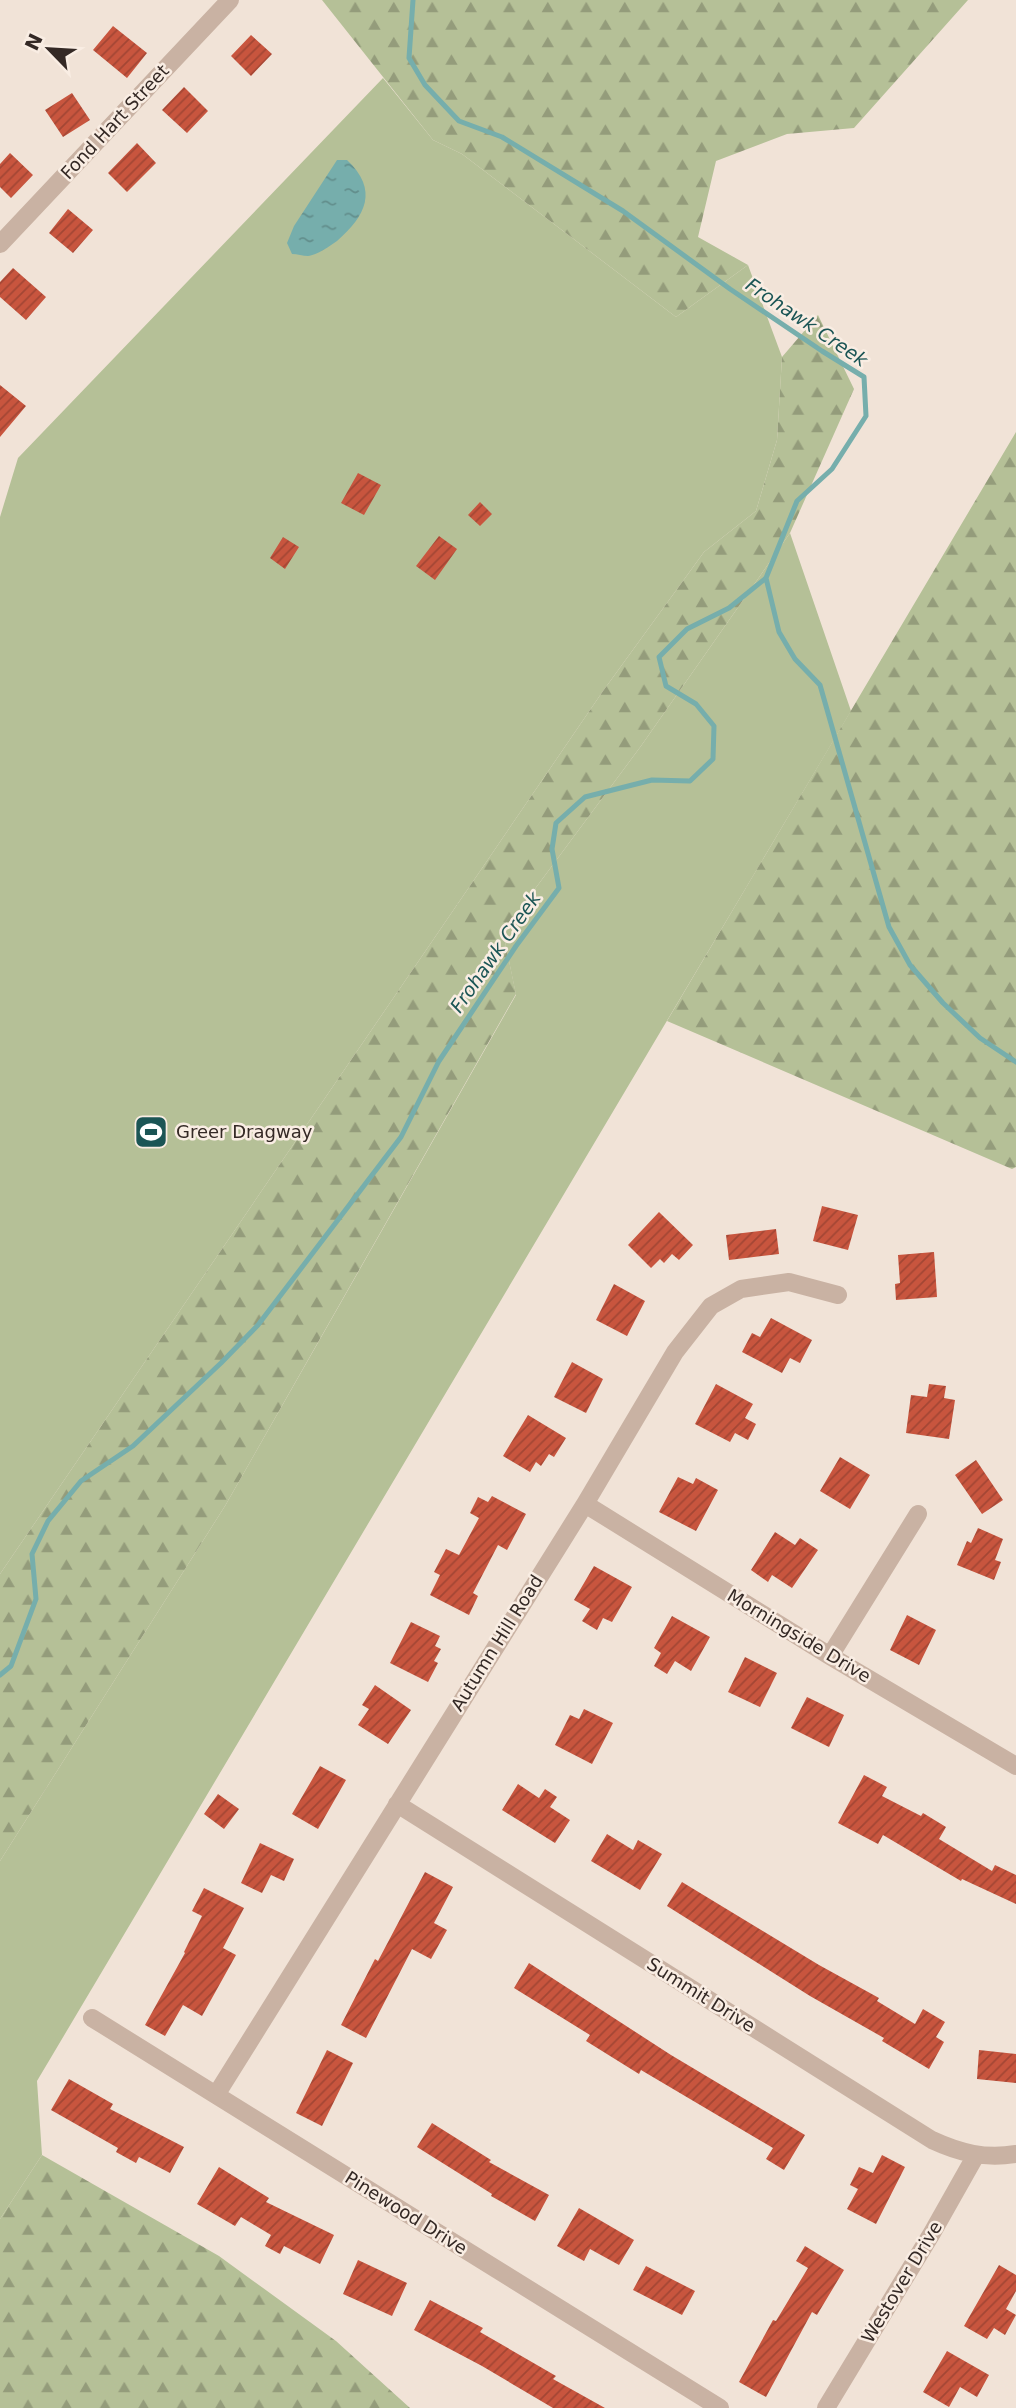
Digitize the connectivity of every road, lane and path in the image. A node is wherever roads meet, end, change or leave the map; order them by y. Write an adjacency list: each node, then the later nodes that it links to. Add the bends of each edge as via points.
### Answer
1 (230, 0): 2 (street, Fond Hart Street)
2 (0, 244)
3 (838, 1295): 4 (street, Autumn Hill Road, via 789,1282 764,1284 741,1289 711,1306 676,1352)
4 (584, 1504): 6 (street, Morningside Drive); 8 (street, Autumn Hill Road)
5 (918, 1514): 6 (street)
6 (830, 1656): 7 (street, Morningside Drive)
7 (1016, 1766)
8 (397, 1804): 10 (street, Autumn Hill Road); 12 (street, Summit Drive, via 932,2140)
9 (92, 2018): 10 (street, Pinewood Drive)
10 (216, 2095): 13 (street, Pinewood Drive)
11 (1016, 2154): 12 (street, Summit Drive)
12 (976, 2155): 14 (street, Westover Drive)
13 (720, 2408)
14 (826, 2408)

